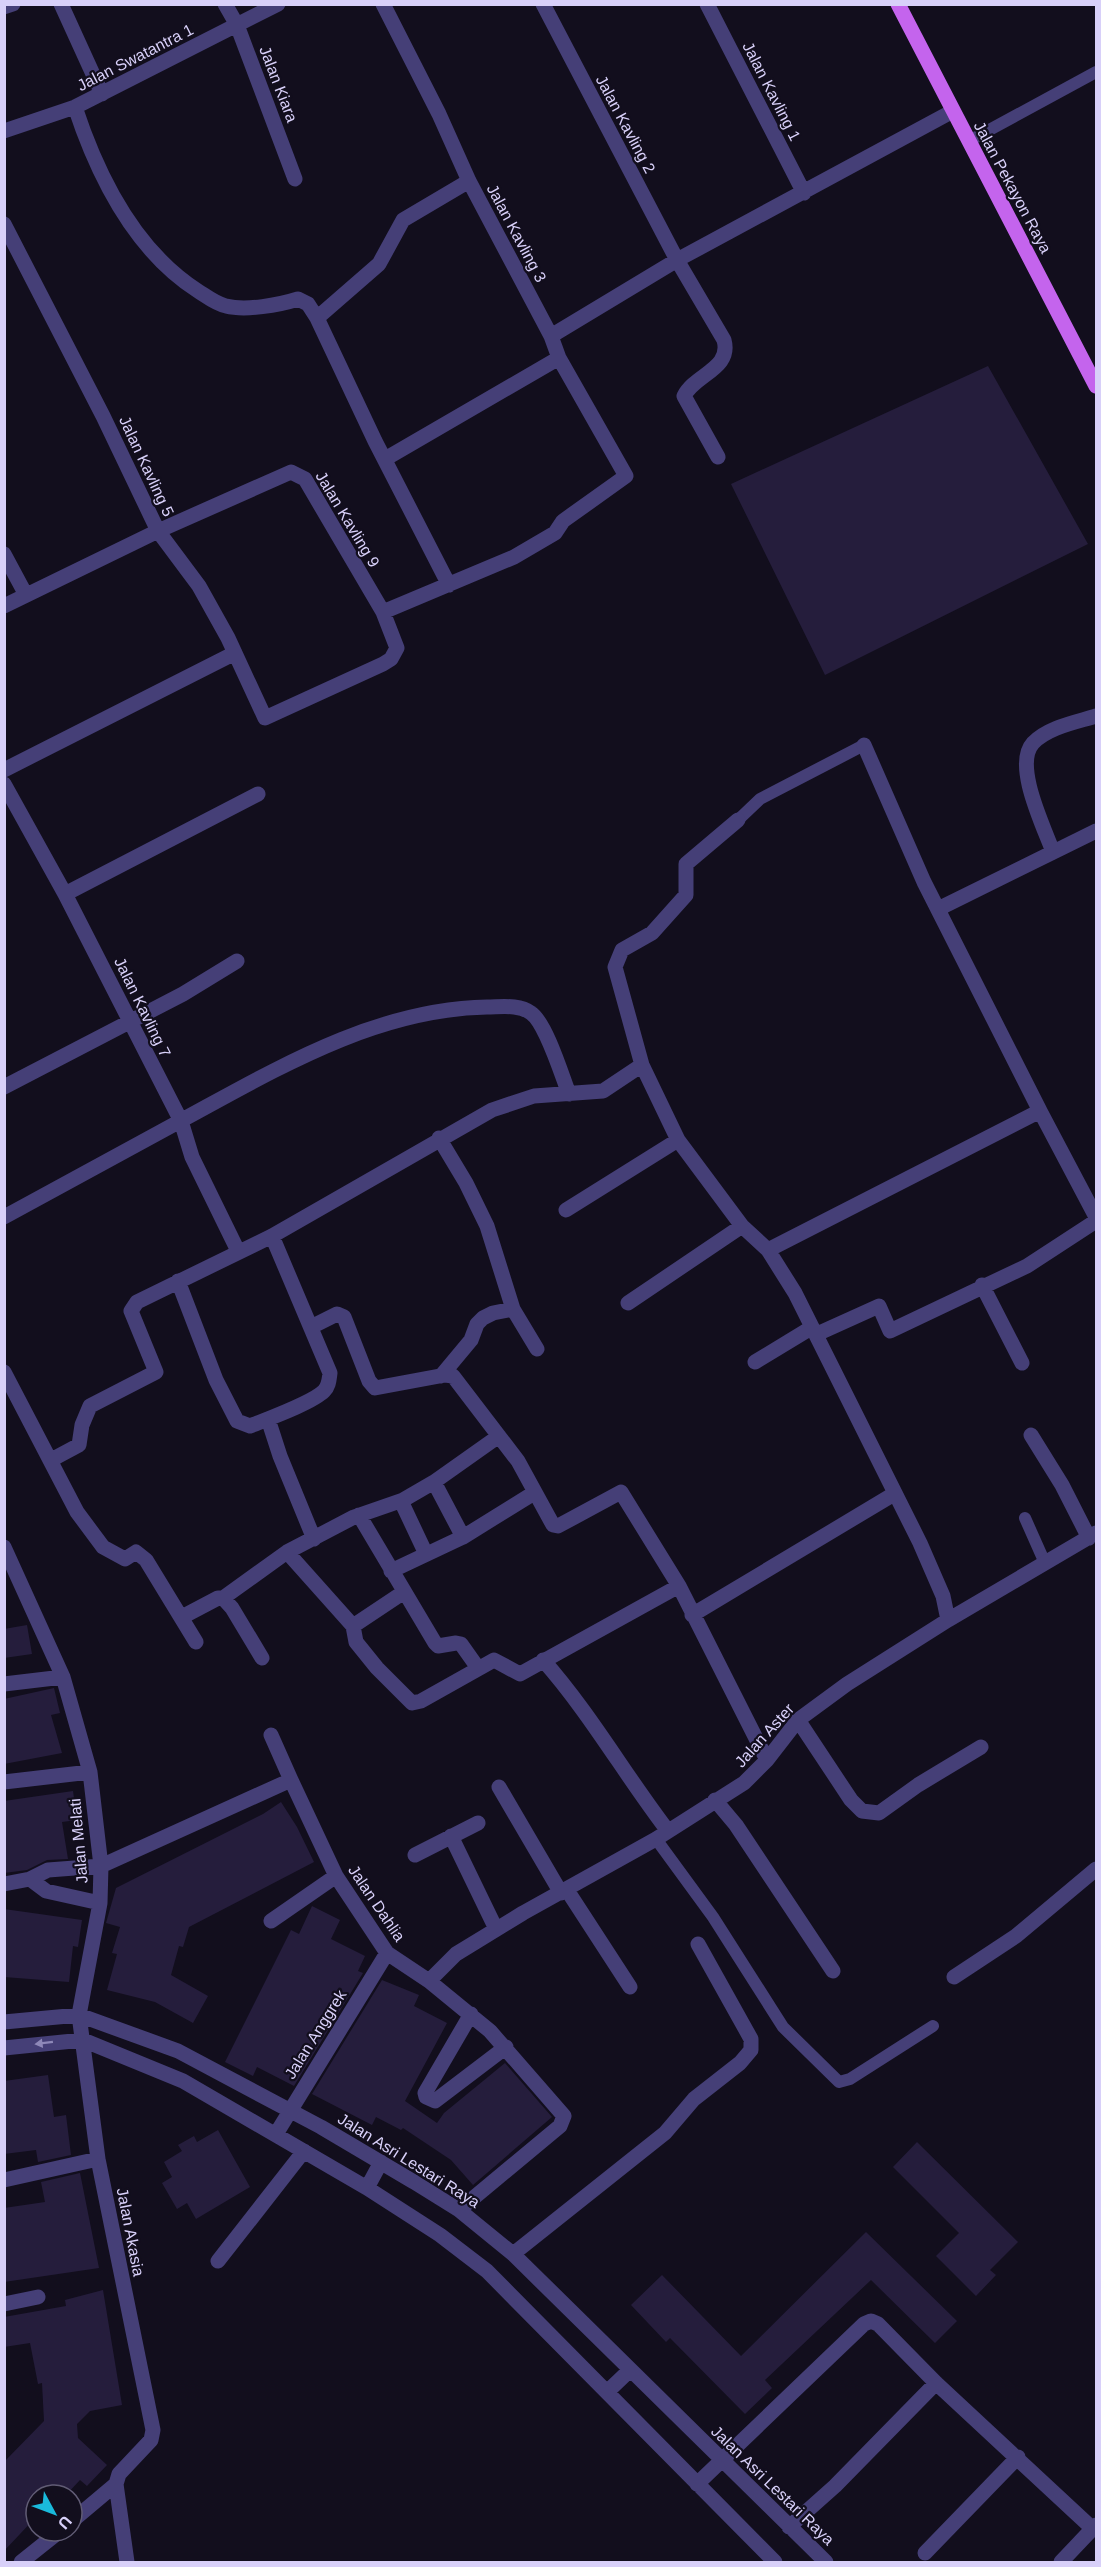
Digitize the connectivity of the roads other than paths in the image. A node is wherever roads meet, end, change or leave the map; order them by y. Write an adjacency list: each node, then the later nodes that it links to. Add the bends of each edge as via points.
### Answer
1 (14, 4): 9 (street)
2 (61, 4): 12 (street)
3 (225, 4): 10 (street, Jalan Kiara)
4 (278, 4): 10 (street, Jalan Swatantra 1)
5 (383, 4): 18 (street, Jalan Kavling 3)
6 (543, 4): 21 (street, Jalan Kavling 2)
7 (707, 4): 19 (street, Jalan Kavling 1)
8 (898, 4): 14 (main road, Jalan Pekayon Raya)
9 (4, 7)
10 (237, 25): 12 (street, Jalan Swatantra 1); 17 (street, Jalan Kiara)
11 (1096, 72): 16 (lane)
12 (102, 94): 13 (street, Jalan Swatantra 1)
13 (75, 107): 15 (street, Jalan Swatantra 1); 22 (street, via 88,146 136,234 179,278 227,307 277,306 298,299 308,304)
14 (953, 111): 16 (main road, Jalan Pekayon Raya); 19 (street)
15 (4, 131)
16 (969, 141): 25 (main road, Jalan Pekayon Raya)
17 (295, 179)
18 (469, 181): 22 (street, via 403,220 379,264); 23 (street, Jalan Kavling 3)
19 (804, 193): 21 (street)
20 (4, 224): 28 (street, Jalan Kavling 5)
21 (677, 260): 23 (street); 26 (street, Jalan Kavling 2, via 727,349 724,358 684,396)
22 (317, 318): 27 (street)
23 (551, 336): 24 (street, Jalan Kavling 3)
24 (559, 358): 27 (street); 30 (street, Jalan Kavling 3, via 626,476 563,521 555,533)
25 (1096, 386)
26 (718, 457)
27 (386, 459): 30 (street)
28 (158, 531): 31 (street, Jalan Kavling 9); 33 (street, Jalan Kavling 9, via 285,473 297,473 305,479); 34 (street, Jalan Kavling 5, via 199,586)
29 (4, 554): 31 (street)
30 (449, 585): 33 (street)
31 (26, 595): 32 (street, Jalan Kavling 9)
32 (4, 606)
33 (382, 612): 36 (street, Jalan Kavling 9, via 397,648 389,661)
34 (235, 653): 36 (street, Jalan Kavling 5); 38 (street)
35 (1096, 716): 43 (street, via 1042,736 1028,750 1029,787)
36 (265, 718)
37 (864, 745): 41 (lane, via 760,799); 45 (street)
38 (4, 770)
39 (4, 784): 44 (street, Jalan Kavling 7)
40 (258, 794): 44 (street)
41 (738, 820): 48 (street, via 686,864 686,895 652,933 622,950 615,967)
42 (1096, 831): 43 (street)
43 (1053, 852): 45 (street)
44 (65, 894): 47 (street, Jalan Kavling 7)
45 (939, 909): 51 (street)
46 (237, 961): 47 (street)
47 (130, 1023): 49 (street); 52 (street, Jalan Kavling 7)
48 (642, 1065): 50 (street, via 603,1091); 54 (street)
49 (4, 1087)
50 (569, 1094): 52 (street, via 541,1024 532,1013 509,1007 470,1008 401,1018 323,1047); 53 (street, via 534,1096 492,1110)
51 (1040, 1111): 57 (street); 60 (street)
52 (181, 1121): 56 (street); 61 (street, Jalan Kavling 7, via 192,1158)
53 (439, 1138): 59 (street); 65 (street, via 486,1226)
54 (678, 1140): 55 (street); 58 (street)
55 (566, 1210)
56 (4, 1217)
57 (1096, 1219): 63 (street, via 1027,1266)
58 (742, 1226): 60 (street); 64 (street)
59 (272, 1236): 61 (street); 66 (street)
60 (768, 1250): 67 (street)
61 (238, 1251): 62 (street)
62 (178, 1281): 73 (street, via 216,1380 237,1421 250,1426); 76 (street, via 137,1302 131,1311 156,1372 90,1406 79,1445)
63 (982, 1285): 67 (street, via 890,1331 879,1306); 70 (street)
64 (628, 1303)
65 (513, 1310): 68 (street); 72 (street, via 483,1318 471,1340)
66 (311, 1327): 72 (street, via 337,1314 344,1317 375,1388); 73 (street, via 330,1373 328,1384 322,1392)
67 (814, 1331): 69 (street); 79 (street)
68 (537, 1349)
69 (756, 1362)
70 (1022, 1363)
71 (4, 1372): 76 (street)
72 (441, 1376): 75 (street, via 453,1376)
73 (268, 1419): 85 (street)
74 (1031, 1435): 83 (street)
75 (499, 1436): 77 (street); 78 (street, via 518,1461)
76 (51, 1460): 95 (street, via 77,1512 103,1547 125,1559 136,1552 147,1560)
77 (434, 1482): 80 (street); 84 (street)
78 (534, 1493): 84 (street); 91 (street, via 551,1523 558,1526 621,1492)
79 (894, 1494): 94 (street); 96 (street, via 943,1596)
80 (401, 1501): 81 (street); 88 (street)
81 (359, 1515): 85 (street); 90 (street)
82 (1025, 1518): 89 (lane)
83 (1093, 1536): 89 (street, Jalan Aster)
84 (463, 1537): 88 (street)
85 (314, 1539): 87 (street)
86 (4, 1547): 102 (street, Jalan Melati)
87 (287, 1552): 93 (street); 97 (street)
88 (426, 1554): 90 (street)
89 (1045, 1563): 96 (street, Jalan Aster)
90 (392, 1571): 92 (street)
91 (679, 1586): 94 (street); 100 (street)
92 (404, 1592): 97 (street); 101 (street, via 435,1643 461,1644)
93 (223, 1598): 95 (street); 99 (street)
94 (692, 1616): 107 (street)
95 (182, 1617): 98 (street)
96 (948, 1620): 104 (street, Jalan Aster)
97 (354, 1626): 101 (street, via 356,1642 412,1702 421,1701)
98 (196, 1642)
99 (262, 1658)
100 (543, 1660): 101 (street, via 520,1674 494,1660); 114 (street, via 572,1693)
101 (478, 1668)
102 (63, 1677): 103 (street); 108 (street, Jalan Melati)
103 (4, 1684)
104 (798, 1720): 106 (street, via 862,1811 879,1813); 107 (street, Jalan Aster)
105 (271, 1735): 109 (street, Jalan Dahlia)
106 (981, 1747)
107 (767, 1760): 112 (street, Jalan Aster, via 744,1783)
108 (90, 1772): 110 (street); 117 (street, Jalan Melati)
109 (291, 1780): 117 (street); 119 (street, Jalan Dahlia)
110 (4, 1782)
111 (499, 1787): 122 (street)
112 (715, 1800): 114 (street, Jalan Aster); 128 (street, via 742,1833)
113 (478, 1823): 115 (street)
114 (662, 1835): 122 (street, Jalan Aster); 135 (lane, via 783,2027 839,2082 850,2079)
115 (452, 1836): 116 (street); 125 (street)
116 (415, 1855)
117 (101, 1866): 120 (street, via 48,1870); 123 (street, Jalan Melati)
118 (1096, 1869): 129 (street, via 1016,1936)
119 (336, 1876): 124 (street); 127 (street, Jalan Dahlia)
120 (30, 1879): 121 (street); 123 (street, via 46,1891)
121 (4, 1884)
122 (564, 1892): 125 (street, Jalan Aster); 131 (street)
123 (100, 1903): 133 (street, Jalan Melati)
124 (271, 1921)
125 (496, 1929): 130 (street, Jalan Aster, via 456,1954)
126 (698, 1944): 147 (street, via 751,2039 751,2050 694,2099 665,2133)
127 (387, 1953): 130 (street, Jalan Dahlia); 139 (street, Jalan Anggrek)
128 (833, 1971)
129 (954, 1977)
130 (429, 1981): 132 (street, Jalan Dahlia)
131 (630, 1987)
132 (471, 2014): 137 (street, Jalan Dahlia); 137 (street, via 426,2097 435,2101)
133 (79, 2015): 134 (street, Jalan Asri Lestari Raya); 136 (street, Jalan Melati); 139 (street, Jalan Asri Lestari Raya, via 178,2051)
134 (4, 2022)
135 (933, 2026)
136 (82, 2040): 138 (street, one-way to 138); 140 (street, via 183,2081); 142 (street, Jalan Akasia)
137 (506, 2047): 146 (street, Jalan Dahlia, via 561,2111 564,2120)
138 (4, 2048)
139 (289, 2110): 140 (street, Jalan Anggrek); 143 (street, Jalan Asri Lestari Raya)
140 (276, 2134): 141 (street)
141 (304, 2151): 145 (street); 148 (street)
142 (98, 2159): 144 (street); 156 (street, Jalan Akasia, via 153,2430 151,2440 119,2474)
143 (381, 2162): 145 (street); 146 (street, Jalan Asri Lestari Raya)
144 (4, 2180)
145 (367, 2188): 153 (street, via 440,2235 485,2270)
146 (459, 2210): 147 (street, Jalan Asri Lestari Raya)
147 (513, 2254): 151 (street, Jalan Asri Lestari Raya)
148 (218, 2261)
149 (38, 2297): 150 (street)
150 (4, 2304)
151 (630, 2370): 153 (street); 155 (street, Jalan Asri Lestari Raya)
152 (936, 2383): 154 (street); 155 (street, via 878,2324 868,2322); 159 (street, via 835,2486)
153 (608, 2392): 157 (street)
154 (1018, 2457): 160 (street); 162 (street)
155 (723, 2462): 157 (street); 159 (street, Jalan Asri Lestari Raya)
156 (116, 2484): 158 (street); 164 (street)
157 (697, 2484): 165 (street)
158 (84, 2511)
159 (789, 2526): 166 (street, Jalan Asri Lestari Raya)
160 (1095, 2527): 167 (street)
161 (45, 2543): 163 (street)
162 (925, 2553)
163 (21, 2562)
164 (127, 2562)
165 (775, 2562)
166 (826, 2562)
167 (1061, 2562)

